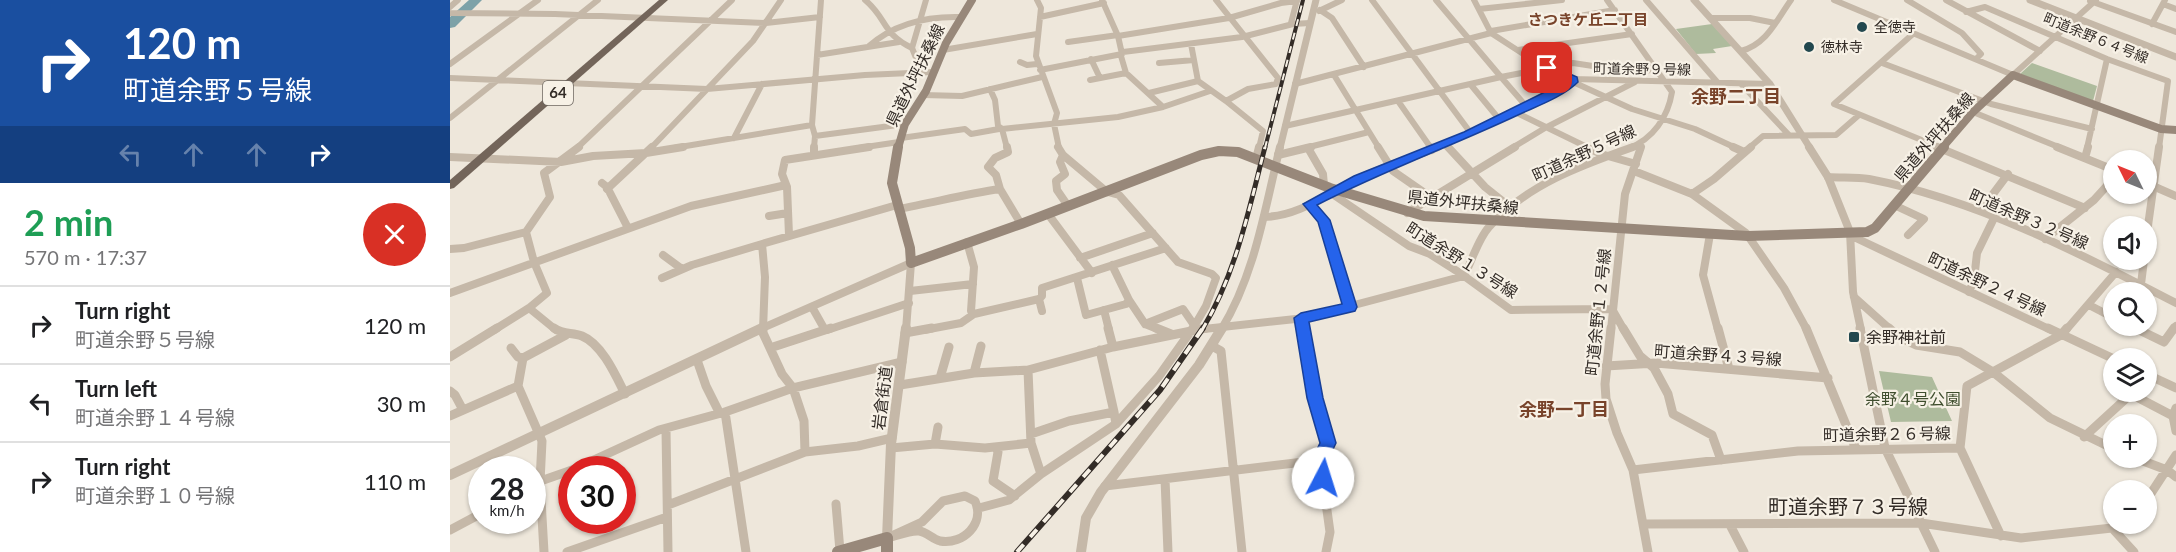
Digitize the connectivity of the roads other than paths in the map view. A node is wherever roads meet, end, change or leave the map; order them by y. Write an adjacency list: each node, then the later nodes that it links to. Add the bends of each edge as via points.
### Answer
1 (458, 0): 32 (street)
2 (538, 0): 39 (street)
3 (598, 0): 40 (street)
4 (664, 0): 42 (main road, 64)
5 (732, 0): 49 (street)
6 (782, 0): 51 (street)
7 (820, 0): 43 (street)
8 (865, 0): 56 (street, via 874,6)
9 (926, 0): 50 (street)
10 (972, 0): 45 (main road, 県道外坪扶桑線)
11 (1037, 0): 44 (street)
12 (1216, 0): 46 (street)
13 (1297, 0): 28 (street); 52 (street)
14 (1316, 0): 41 (street)
15 (1342, 0): 35 (street)
16 (1372, 0): 76 (street)
17 (1436, 0): 65 (street)
18 (1474, 0): 33 (street, 町道余野９号線)
19 (1562, 0): 33 (street)
20 (1607, 0): 36 (street, 町道余野５号線)
21 (1646, 0): 108 (street)
22 (1694, 0): 47 (street)
23 (1791, 0): 53 (street)
24 (1834, 0): 59 (street)
25 (1907, 0): 80 (street, via 1962,33 1981,54)
26 (1946, 0): 37 (street)
27 (2030, 0): 48 (street)
28 (1287, 1): 46 (street)
29 (2093, 1): 48 (street); 55 (street)
30 (1103, 2): 44 (street); 62 (street)
31 (2164, 2): 34 (street); 55 (street)
32 (450, 7)
33 (1479, 9): 57 (street, 町道余野９号線)
34 (2176, 9)
35 (1320, 10): 41 (street); 88 (street, via 1332,18)
36 (1615, 10): 57 (street); 61 (street, 町道余野５号線)
37 (1966, 12): 64 (street, 町道余野６４号線, via 1985,8); 74 (street)
38 (450, 13): 39 (street)
39 (520, 13): 40 (street); 86 (street)
40 (579, 15): 42 (street); 101 (street)
41 (1312, 15): 54 (street)
42 (644, 17): 49 (street); 107 (main road, 64)
43 (820, 17): 51 (street); 77 (street)
44 (1040, 17): 60 (street)
45 (961, 18): 50 (street); 71 (main road, 県道外坪扶桑線)
46 (1231, 18): 62 (street); 63 (street)
47 (1711, 18): 53 (street, via 1750,18); 73 (street)
48 (2076, 19): 64 (street); 78 (street)
49 (711, 20): 51 (street); 114 (street)
50 (919, 20): 56 (street); 70 (street)
51 (766, 23): 115 (street)
52 (1291, 23): 54 (street); 63 (street)
53 (1775, 23): 73 (street, via 1768,37)
54 (1310, 24): 110 (street)
55 (2152, 24): 58 (street)
56 (889, 31): 66 (street); 69 (street)
57 (1491, 32): 65 (street); 72 (street, 町道余野９号線)
58 (2176, 32)
59 (1914, 33): 80 (street); 85 (street)
60 (1037, 34): 71 (street, via 1012,34); 87 (street)
61 (1632, 34): 72 (street); 90 (street, 町道余野５号線)
62 (1118, 36): 67 (street); 75 (street)
63 (1245, 37): 68 (street); 122 (street, via 1278,78 1276,84 1248,89)
64 (2056, 37): 74 (street); 81 (street, 町道余野６４号線)
65 (1469, 40): 76 (street); 97 (street)
66 (899, 42): 69 (street); 70 (street)
67 (1068, 42)
68 (1191, 44): 75 (street, via 1155,45); 82 (street)
69 (869, 46): 77 (street)
70 (912, 48): 92 (street, via 920,65)
71 (943, 50): 91 (main road, 県道外坪扶桑線)
72 (1518, 50): 89 (street, 町道余野９号線)
73 (1741, 51): 111 (street)
74 (2040, 51): 95 (street)
75 (1122, 54): 79 (street); 93 (street)
76 (1413, 54): 88 (street); 118 (street)
77 (817, 56): 100 (street)
78 (2176, 57)
79 (1091, 59): 87 (street); 99 (street)
80 (1976, 59): 95 (street)
81 (2108, 59): 126 (street); 142 (street, 町道余野６４号線, via 2168,81)
82 (1194, 60): 84 (street); 104 (street)
83 (1020, 62): 87 (street)
84 (1159, 63)
85 (1882, 63): 124 (street); 131 (street, via 1833,104)
86 (450, 64)
87 (1038, 67): 96 (street)
88 (1364, 67): 94 (street)
89 (1546, 68): 90 (street, via 1573,63); 97 (street); 105 (street, 町道余野９号線)
90 (1657, 70): 103 (street, 町道余野５号線)
91 (933, 72): 92 (street); 120 (main road, 県道外坪扶桑線)
92 (916, 73): 100 (street)
93 (1126, 73): 99 (street); 119 (street)
94 (1334, 75): 110 (street); 128 (street)
95 (2013, 75): 124 (main road, 県道外坪扶桑線); 126 (main road)
96 (1042, 77): 116 (street); 136 (street, via 1057,112)
97 (1501, 77): 112 (street); 125 (street)
98 (450, 78): 101 (street)
99 (1100, 78): 102 (street)
100 (816, 79): 109 (street); 137 (street)
101 (500, 80): 107 (street); 132 (street)
102 (1090, 80)
103 (1664, 80): 106 (street, 町道余野９号線); 108 (street, 町道余野９号線); 134 (street, 町道余野５号線, via 1672,100)
104 (1198, 81): 117 (street); 119 (street)
105 (1573, 81): 106 (street, 町道余野９号線); 121 (street); 125 (street)
106 (1636, 81): 121 (street)
107 (571, 82): 114 (street); 164 (main road, 64)
108 (1718, 83): 113 (street, 町道余野９号線)
109 (762, 84): 115 (street); 149 (street)
110 (1295, 84): 138 (street)
111 (1770, 84): 113 (street, 町道余野９号線); 148 (street)
112 (1471, 85): 118 (street); 133 (street)
113 (1742, 85): 146 (street)
114 (641, 86): 115 (street); 167 (street)
115 (707, 89): 158 (street)
116 (990, 89): 120 (street, via 962,96); 140 (street)
117 (1210, 91): 122 (street); 127 (street)
118 (1440, 92): 123 (street); 145 (street)
119 (1149, 93): 127 (street)
120 (923, 96): 135 (main road, 県道外坪扶桑線)
121 (1606, 97): 134 (street); 139 (street)
122 (1226, 100): 166 (street, via 1263,131)
123 (1398, 101): 128 (street); 155 (street)
124 (1984, 101): 130 (main road, 県道外坪扶桑線); 141 (street)
125 (1526, 106): 129 (street)
126 (2097, 106): 141 (street); 142 (main road)
127 (1163, 107): 136 (street)
128 (1356, 110): 138 (street); 144 (street)
129 (1515, 111): 133 (street); 139 (street)
130 (1973, 112): 154 (main road, 県道外坪扶桑線); 165 (street)
131 (1859, 115): 148 (street, via 1838,134); 154 (street)
132 (450, 118)
133 (1499, 118): 145 (street)
134 (1663, 118): 152 (street, 町道余野５号線); 157 (street)
135 (905, 124): 147 (street); 150 (main road, 県道外坪扶桑線)
136 (1054, 124): 140 (street); 160 (street)
137 (812, 125): 147 (street); 149 (street)
138 (1285, 126): 161 (street)
139 (1545, 128): 162 (street); 172 (street)
140 (1001, 129): 150 (street, via 970,134 965,129); 178 (street, via 1008,152 988,167 996,175)
141 (2092, 129): 165 (street)
142 (2161, 129): 143 (main road); 156 (street, 町道余野６４号線)
143 (2176, 130)
144 (1369, 132): 153 (street); 170 (street)
145 (1470, 132): 151 (street)
146 (1788, 134): 148 (street); 157 (street, via 1763,136)
147 (815, 136): 159 (street)
148 (1804, 136): 174 (street)
149 (734, 138): 158 (street)
150 (900, 140): 159 (street); 189 (main road, 県道外坪扶桑線, via 892,183)
151 (1445, 144): 155 (street); 172 (street)
152 (1640, 144): 162 (street, 町道余野５号線); 171 (street, 町道余野１２号線)
153 (1308, 148): 161 (street); 179 (street)
154 (1941, 149): 173 (street); 180 (main road, 県道外坪扶桑線)
155 (1432, 150): 170 (street)
156 (2157, 150)
157 (1744, 152): 183 (street)
158 (646, 153): 167 (street); 201 (street, via 604,186)
159 (814, 155): 175 (street, via 785,160 782,166)
160 (1063, 155): 182 (street); 188 (street, via 1060,162 1065,174 1056,181)
161 (1278, 155): 169 (street)
162 (1607, 155): 171 (street); 190 (street, 町道余野５号線)
163 (450, 157): 164 (street)
164 (483, 158): 167 (street); 176 (main road, 64)
165 (2085, 158): 168 (street)
166 (1256, 159): 169 (main road, 県道外坪扶桑線); 182 (main road, 県道外坪扶桑線, via 1232,151 1213,152)
167 (561, 162): 203 (street, via 544,173 550,197)
168 (2103, 165)
169 (1275, 166): 179 (main road, 県道外坪扶桑線); 198 (street)
170 (1390, 168): 179 (street); 185 (street)
171 (1635, 168): 183 (street); 202 (street, 町道余野１２号線, via 1625,194)
172 (1472, 174): 185 (street); 190 (street)
173 (2008, 174): 191 (street); 192 (street)
174 (1828, 177): 180 (street, 町道余野３２号線, via 1868,179); 204 (street)
175 (786, 185): 193 (street); 201 (street, via 710,200)
176 (450, 186)
177 (2157, 188): 184 (street)
178 (1000, 189): 189 (street); 200 (street)
179 (1331, 189): 186 (street); 194 (main road, 県道外坪扶桑線); 223 (street, 町道余野１３号線, via 1409,246 1430,254)
180 (1907, 189): 187 (main road, 県道外坪扶桑線); 192 (street, 町道余野３２号線)
181 (2103, 189): 191 (street)
182 (1107, 192): 188 (main road, 県道外坪扶桑線); 205 (street, via 1119,195)
183 (1692, 194): 209 (street)
184 (2176, 196)
185 (1432, 198): 194 (street)
186 (1310, 204): 198 (street, via 1279,218); 239 (street, via 1324,220)
187 (1894, 205): 204 (main road, 県道外坪扶桑線, via 1875,228); 207 (street, via 1924,219)
188 (1068, 206): 195 (main road, 県道外坪扶桑線)
189 (897, 207): 208 (street); 218 (main road, 県道外坪扶桑線)
190 (1510, 207): 199 (street, 町道余野５号線)
191 (2085, 208): 210 (street)
192 (1981, 210): 197 (street, 町道余野３２号線)
193 (788, 213): 196 (street); 208 (street)
194 (1407, 213): 199 (main road, 県道外坪扶桑線)
195 (1048, 214): 200 (main road, 県道外坪扶桑線); 216 (street)
196 (769, 216)
197 (1995, 216): 210 (street, 町道余野３２号線); 229 (street, via 1979,247)
198 (1264, 217): 250 (street, via 1245,281)
199 (1494, 221): 202 (main road, 県道外坪扶桑線); 223 (street, 町道余野５号線)
200 (1021, 224): 211 (main road, 県道外坪扶桑線)
201 (628, 228): 217 (street)
202 (1622, 229): 206 (main road, 県道外坪扶桑線); 241 (street, 町道余野１２号線)
203 (526, 232): 214 (street, via 464,249); 217 (street)
204 (1850, 232): 209 (main road, 県道外坪扶桑線); 229 (street, 町道余野２４号線); 232 (street)
205 (1153, 233): 213 (street); 216 (street)
206 (1710, 234): 209 (main road, 県道外坪扶桑線); 272 (street, via 1703,275)
207 (1908, 235)
208 (789, 236): 212 (street)
209 (1748, 236): 277 (street, via 1784,288)
210 (2045, 239): 221 (street, 町道余野３２号線)
211 (967, 243): 218 (main road, 県道外坪扶桑線); 227 (street, via 974,267)
212 (762, 244): 220 (street); 249 (street)
213 (1166, 248): 219 (street); 251 (street, via 1178,262 1205,270 1216,278 1206,306)
214 (450, 249)
215 (663, 255): 220 (street)
216 (1080, 258): 222 (street)
217 (534, 262): 230 (street); 240 (street, via 547,293)
218 (911, 263): 228 (street, 岩倉街道); 238 (street)
219 (1112, 266): 222 (street); 234 (street)
220 (682, 269): 224 (street)
221 (2116, 272): 226 (street, 町道余野３２号線); 237 (street, 町道余野２６号線)
222 (1092, 273): 225 (street)
223 (1464, 276): 239 (street); 241 (street, 町道余野１３号線, via 1510,310)
224 (662, 278)
225 (1077, 278): 233 (street, via 1042,288); 242 (street, via 1086,315)
226 (2137, 282)
227 (973, 284): 228 (street); 245 (street)
228 (910, 291): 235 (street, 岩倉街道)
229 (1969, 292): 256 (street, 町道余野２４号線)
230 (450, 293)
231 (2157, 293): 236 (street, 町道余野３２号線)
232 (1854, 297): 274 (street, via 1899,337 1916,345 1960,352); 301 (street)
233 (1039, 299): 243 (street); 245 (street)
234 (1129, 300): 242 (street); 247 (street)
235 (909, 303): 252 (street); 253 (street, 岩倉街道)
236 (2176, 303)
237 (2089, 305): 244 (street); 256 (street, 町道余野２６号線)
238 (812, 307): 249 (street); 252 (street)
239 (1350, 307): 246 (street)
240 (529, 308): 254 (street); 266 (street)
241 (1612, 309): 270 (street, via 1640,356); 271 (street, 町道余野１２号線)
242 (1104, 310): 259 (street)
243 (1042, 311)
244 (2103, 312)
245 (974, 314): 253 (street, via 961,323)
246 (1303, 318): 250 (street); 308 (street, via 1315,398 1328,443)
247 (1145, 324): 251 (street, via 1184,309); 255 (street)
248 (2176, 326): 257 (street, via 2164,342)
249 (764, 327): 263 (street); 268 (street)
250 (1223, 327): 251 (street); 260 (street)
251 (1192, 328): 255 (street); 290 (street, via 1159,376)
252 (825, 330): 263 (street)
253 (905, 333): 269 (street, 岩倉街道)
254 (566, 334): 267 (street); 284 (street, via 582,336 597,348)
255 (1173, 334): 259 (street)
256 (2061, 335): 265 (street, 町道余野２４号線); 274 (street, 町道余野２６号線)
257 (2151, 336)
258 (981, 346): 275 (street)
259 (1113, 346): 264 (street)
260 (1212, 346): 313 (street, via 1221,351); 320 (street)
261 (949, 347): 276 (street)
262 (511, 348): 267 (street)
263 (770, 348): 281 (street)
264 (1100, 350): 273 (street); 287 (street)
265 (2103, 354)
266 (450, 357)
267 (523, 358): 280 (street)
268 (697, 360): 284 (street); 286 (street, via 706,386)
269 (902, 362): 279 (street, 岩倉街道); 281 (street)
270 (1650, 365): 271 (street, 町道余野４３号線); 272 (street, 町道余野４３号線); 309 (street, via 1668,394 1673,414 1712,435)
271 (1606, 366): 311 (street, 町道余野１２号線, via 1606,399)
272 (1729, 369): 277 (street, 町道余野４３号線)
273 (1028, 370): 275 (street); 296 (street)
274 (1993, 372): 295 (street, via 2050,418); 302 (street, 町道余野２６号線, via 1966,386)
275 (974, 374): 276 (street)
276 (940, 378): 279 (street)
277 (1828, 378): 303 (street)
278 (2157, 379): 282 (street)
279 (900, 385): 297 (street, 岩倉街道)
280 (518, 387): 285 (street); 294 (street)
281 (793, 388): 286 (street); 304 (street, via 804,421)
282 (2176, 388)
283 (450, 391): 285 (street)
284 (625, 394): 294 (street)
285 (463, 410): 289 (street)
286 (722, 412): 292 (street); 317 (street)
287 (1114, 412): 290 (street); 296 (street, via 1070,421)
288 (2174, 412): 293 (street); 295 (street, via 2131,394)
289 (450, 416)
290 (1116, 424): 314 (street)
291 (938, 427): 298 (street)
292 (666, 430): 307 (street); 323 (street)
293 (2176, 431)
294 (538, 434): 306 (street, via 542,441); 315 (street)
295 (2084, 437): 299 (street)
296 (1031, 439): 300 (street); 314 (street)
297 (892, 443): 298 (street); 304 (street); 335 (street, 岩倉街道)
298 (935, 444): 300 (street)
299 (2103, 445)
300 (996, 447): 321 (street, via 993,481)
301 (1886, 448): 302 (street, 町道余野２６号線); 303 (street, 町道余野２６号線); 327 (street)
302 (1960, 448): 334 (street)
303 (1856, 449): 309 (street, 町道余野２６号線)
304 (806, 452): 317 (street)
305 (2176, 455): 312 (street)
306 (540, 456)
307 (606, 456)
308 (1320, 460): 313 (street); 344 (street, via 1330,532)
309 (1721, 460): 311 (street, 町道余野２６号線)
310 (2157, 466): 312 (street)
311 (1633, 470): 328 (street, 町道余野１２号線)
312 (2167, 470): 316 (street); 319 (street)
313 (1234, 471): 318 (street); 343 (street)
314 (1041, 474): 321 (street)
315 (450, 475)
316 (2176, 477)
317 (735, 478): 323 (street); 339 (street)
318 (1165, 479): 320 (street); 342 (street)
319 (2157, 485)
320 (1105, 486): 341 (street, via 1086,518)
321 (1015, 496): 324 (street)
322 (836, 504): 340 (street)
323 (668, 505): 325 (street)
324 (979, 508): 335 (street, via 965,496 951,497); 335 (street, via 973,528 954,540 941,541 919,531)
325 (667, 516): 337 (street); 338 (street)
326 (468, 520): 331 (street)
327 (1921, 523): 329 (street, 町道余野７３号線); 334 (street, 町道余野７３号線); 347 (street)
328 (1644, 524): 329 (street, 町道余野７３号線); 345 (street, 町道余野１２号線)
329 (1730, 525): 346 (street)
330 (2103, 528): 334 (street, 町道余野７３号線, via 2021,538)
331 (450, 530)
332 (542, 534): 336 (street)
333 (2122, 534): 348 (street)
334 (2001, 536)
335 (887, 545): 340 (main road)
336 (544, 552)
337 (567, 552)
338 (668, 552)
339 (746, 552)
340 (839, 552)
341 (1081, 552)
342 (1168, 552)
343 (1242, 552)
344 (1326, 552)
345 (1648, 552)
346 (1744, 552)
347 (1935, 552)
348 (2134, 552)

